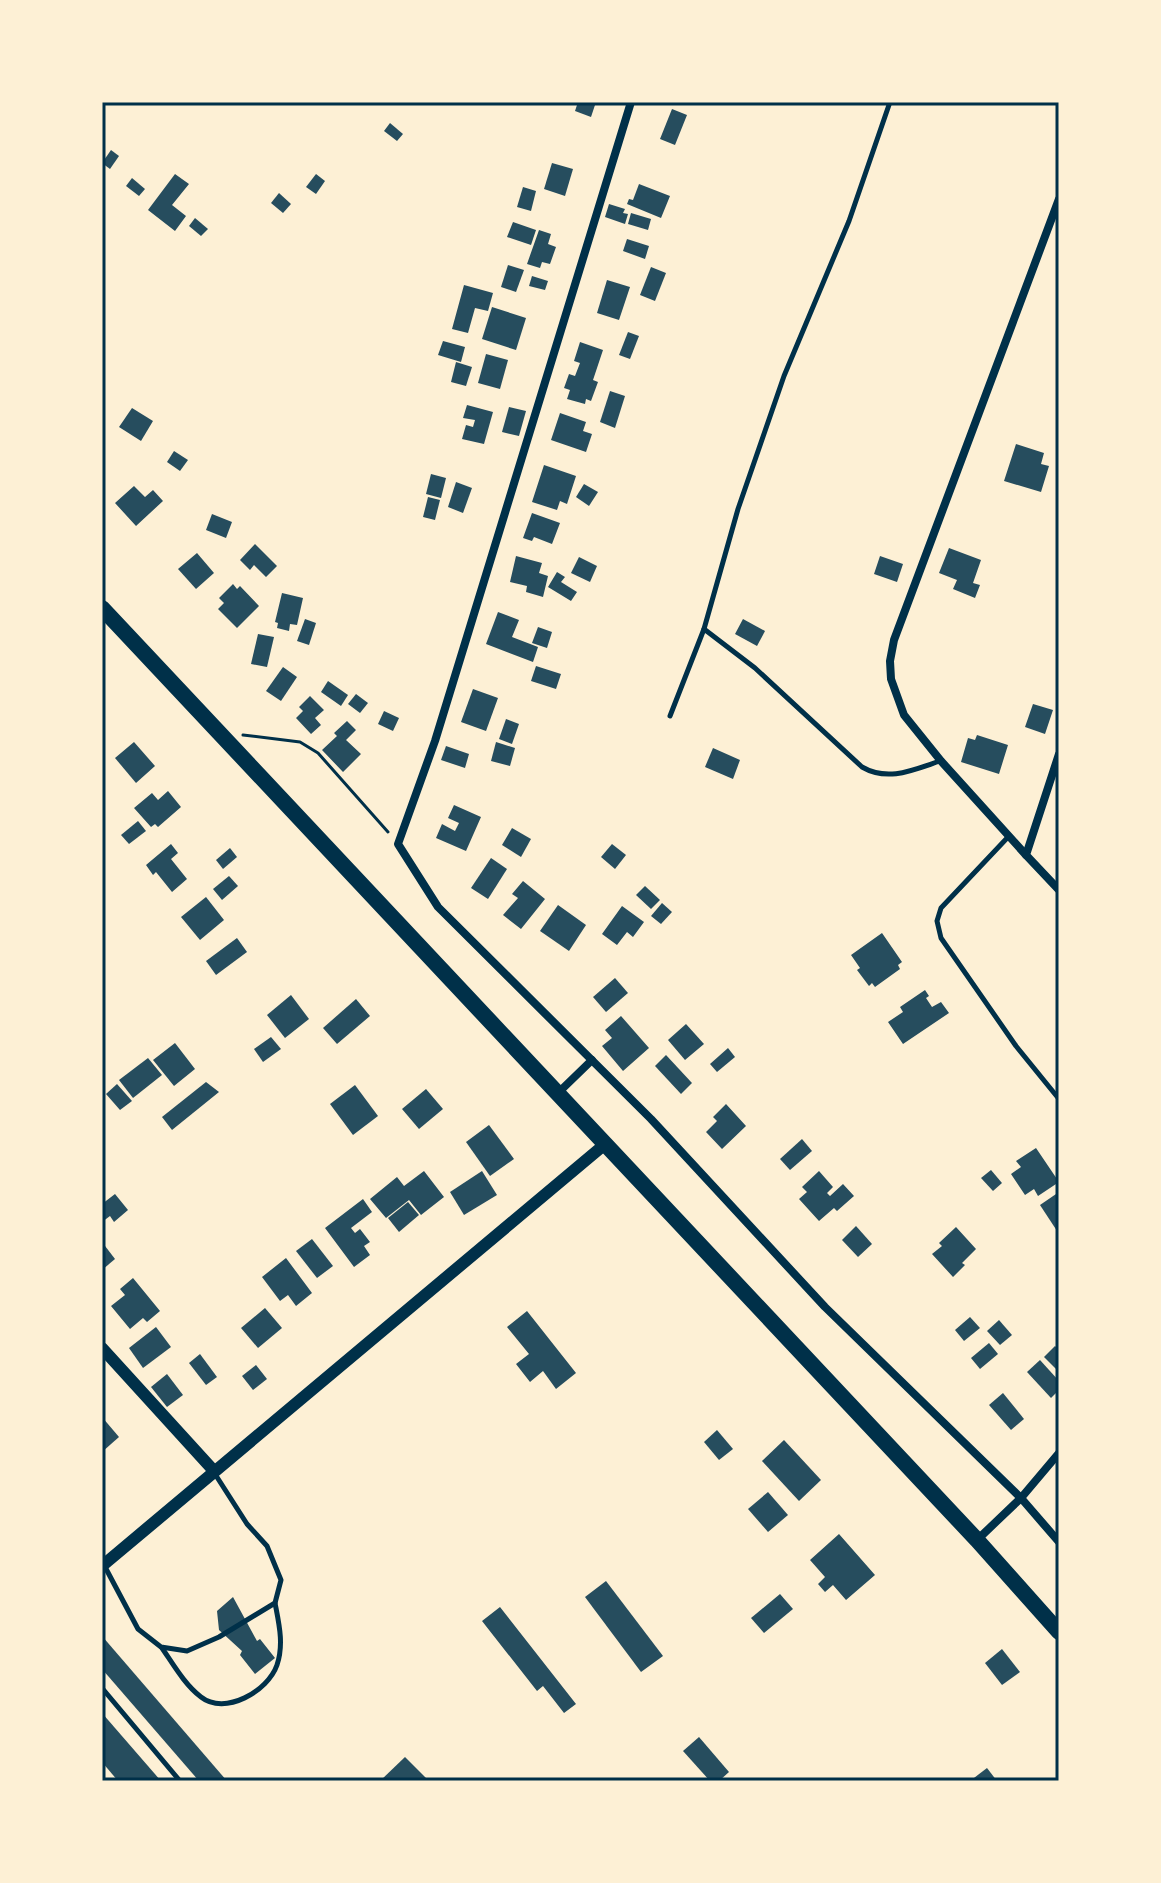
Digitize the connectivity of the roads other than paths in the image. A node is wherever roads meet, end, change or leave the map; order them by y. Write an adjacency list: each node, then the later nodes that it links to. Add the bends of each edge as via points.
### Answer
1 (631, 102): 12 (street, via 398,844 438,907)
2 (890, 102): 5 (lane, via 849,221 784,376)
3 (1059, 199): 8 (street, via 894,640 891,670 897,699)
4 (102, 608): 13 (highway)
5 (704, 629): 6 (lane); 8 (lane, via 755,668 862,767 889,775)
6 (670, 716)
7 (1059, 754): 10 (street)
8 (941, 761): 9 (street)
9 (1009, 836): 10 (street); 14 (lane, via 941,908 937,921 941,938)
10 (1026, 855): 11 (street)
11 (1059, 890)
12 (592, 1060): 13 (street); 19 (street, via 825,1307)
13 (558, 1093): 15 (highway)
14 (1059, 1099)
15 (604, 1145): 18 (street); 20 (highway)
16 (102, 1348): 18 (street)
17 (1059, 1453): 19 (street)
18 (214, 1471): 22 (street); 23 (lane, via 267,1546 281,1580)
19 (1021, 1498): 20 (street); 21 (street)
20 (977, 1540): 24 (highway)
21 (1059, 1542)
22 (103, 1565): 25 (lane, via 138,1629)
23 (275, 1603): 25 (lane, via 187,1651); 25 (lane, via 281,1634 276,1667 238,1702 219,1705 201,1698)
24 (1059, 1632)
25 (161, 1647)
26 (102, 1688): 27 (lane)
27 (180, 1781)

